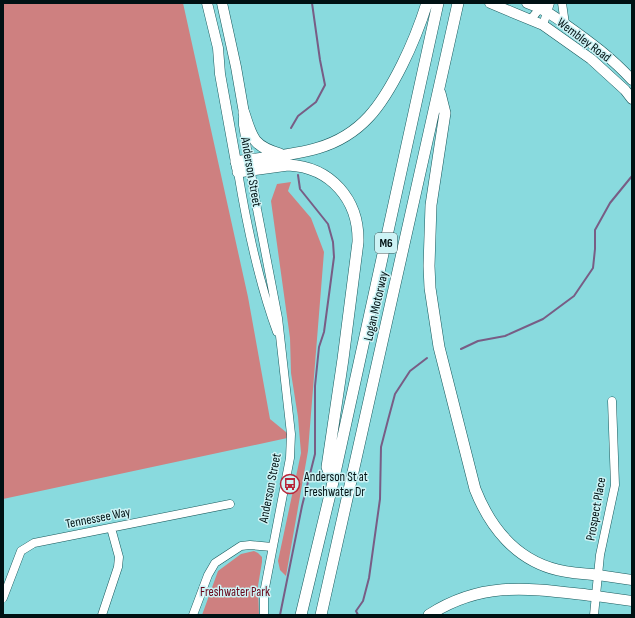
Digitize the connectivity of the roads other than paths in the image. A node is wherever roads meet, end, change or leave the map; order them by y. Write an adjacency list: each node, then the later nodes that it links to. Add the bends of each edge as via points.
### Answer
1 (207, 3): 19 (main road, Anderson Street, via 218,48 220,74)
2 (222, 3): 16 (main road, Anderson Street)
3 (427, 3): 17 (highway, via 413,42 385,98 373,114 358,128 337,141 316,149)
4 (438, 3): 22 (highway, Logan Motorway / M6)
5 (458, 3): 14 (highway, Logan Motorway / M6)
6 (490, 3): 10 (main road, Wembley Road)
7 (527, 3): 9 (main road, Wembley Road)
8 (562, 3): 11 (street)
9 (545, 6): 10 (street); 11 (main road, Wembley Road); 12 (street)
10 (531, 19): 12 (main road, Wembley Road)
11 (565, 24): 13 (main road, Wembley Road, via 606,54)
12 (543, 25): 15 (main road, Wembley Road, via 591,59)
13 (632, 80)
14 (439, 91): 26 (highway, via 445,113 432,205 430,288 439,347 471,478 490,520 514,548 551,568); 35 (highway, Logan Motorway / M6)
15 (632, 99)
16 (244, 113): 17 (highway, via 248,127 258,144); 18 (street, Anderson Street, via 243,125)
17 (282, 155): 18 (highway)
18 (249, 165): 19 (highway); 20 (street, Anderson Street, via 278,318); 22 (highway, via 288,165 314,171 336,184 348,199 355,214 358,242 344,359 327,467)
19 (237, 167): 20 (street, Anderson Street, via 254,257)
20 (280, 342): 25 (street, Anderson Street, via 291,446)
21 (612, 402): 26 (street, Prospect Place, via 615,486)
22 (333, 482): 34 (highway, Logan Motorway / M6)
23 (230, 504): 24 (street, Tennessee Way)
24 (111, 528): 29 (street, Tennessee Way, via 34,543 21,551); 31 (street, via 119,557 118,567)
25 (272, 547): 32 (street, via 241,546 215,563 208,574); 33 (street, Anderson Street, via 264,593)
26 (598, 576): 27 (main road); 28 (street, Prospect Place)
27 (632, 580)
28 (596, 596): 30 (main road); 36 (highway, via 528,588 499,590 457,600); 37 (street, Prospect Place)
29 (3, 598)
30 (632, 601)
31 (102, 615)
32 (194, 615)
33 (264, 615)
34 (301, 615)
35 (321, 615)
36 (429, 615)
37 (594, 615)

